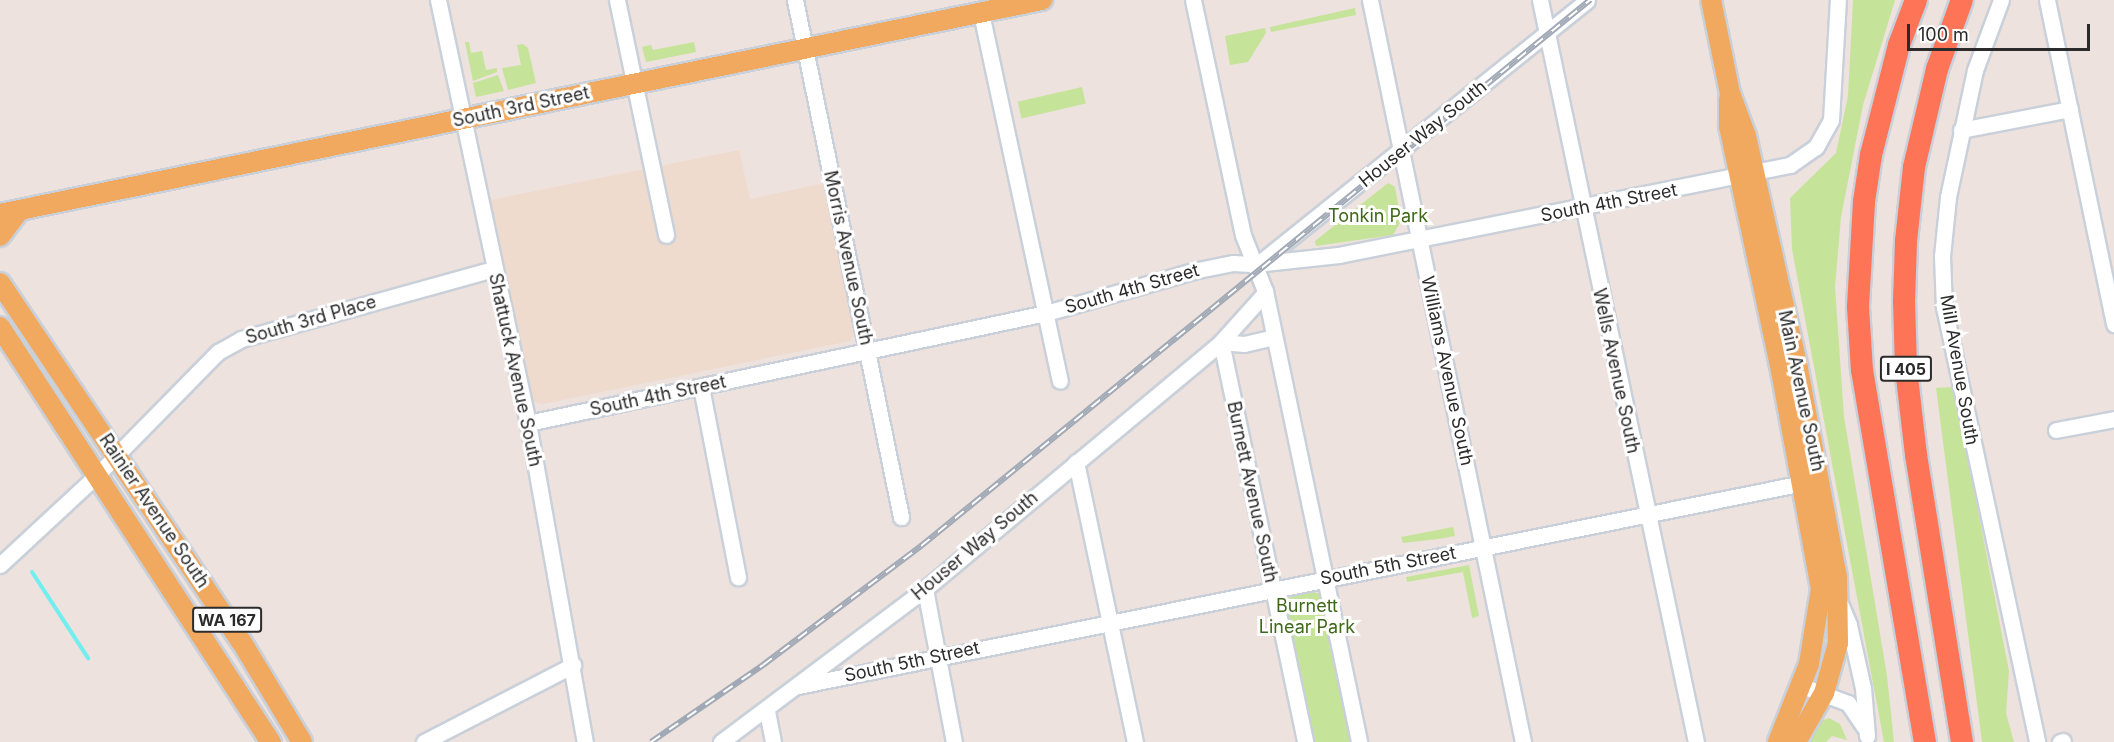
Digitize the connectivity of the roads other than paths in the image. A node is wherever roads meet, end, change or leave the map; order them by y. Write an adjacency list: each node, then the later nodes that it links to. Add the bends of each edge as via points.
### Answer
1 (438, 0): 20 (street, Shattuck Avenue South)
2 (617, 0): 18 (street)
3 (795, 0): 17 (street, Morris Avenue South)
4 (1193, 0): 29 (street, via 1243,235)
5 (1370, 0): 22 (street, Williams Avenue South)
6 (1540, 0): 16 (street, Wells Avenue South)
7 (1587, 0): 16 (street, Houser Way South)
8 (1711, 0): 23 (main road, Main Avenue South, via 1730,93 1729,126)
9 (1838, 0): 23 (street, South 4th Street, via 1833,111 1828,130 1799,161)
10 (1916, 0): 61 (highway, I 405, via 1899,45 1871,155 1858,307 1862,370)
11 (1962, 0): 84 (highway, I 405, via 1937,69 1914,167 1904,302 1906,368 1916,455)
12 (2001, 0): 21 (street, Mill Avenue South, via 1975,70)
13 (2047, 0): 19 (street)
14 (1029, 1): 15 (main road, South 3rd Street)
15 (981, 13): 17 (main road, South 3rd Street); 33 (street)
16 (1547, 33): 22 (street, Houser Way South); 24 (street, Wells Avenue South)
17 (805, 49): 18 (main road, South 3rd Street); 38 (street, Morris Avenue South)
18 (635, 84): 20 (main road, South 3rd Street); 26 (street)
19 (2070, 109): 21 (street); 34 (street)
20 (463, 119): 25 (main road, South 3rd Street); 30 (street, Shattuck Avenue South)
21 (1961, 130): 85 (street, Mill Avenue South, via 1943,226 1944,307)
22 (1401, 152): 28 (street, Williams Avenue South); 29 (street, Houser Way South, via 1277,253)
23 (1746, 175): 24 (street, South 4th Street); 49 (main road, Main Avenue South); 58 (main road, Main Avenue South, via 1798,369)
24 (1583, 209): 28 (street, South 4th Street); 50 (street, Wells Avenue South)
25 (9, 213): 27 (main road)
26 (666, 235)
27 (0, 236)
28 (1420, 239): 29 (street, South 4th Street, via 1339,255); 52 (street, Williams Avenue South)
29 (1256, 264): 32 (street); 33 (street, South 4th Street, via 1233,263 1193,270)
30 (493, 269): 41 (street, Shattuck Avenue South); 46 (street, South 3rd Place, via 241,339 200,366)
31 (0, 283): 46 (main road, Rainier Avenue South / WA 167)
32 (1265, 293): 36 (street); 37 (street)
33 (1046, 313): 38 (street, South 4th Street); 39 (street)
34 (2114, 324)
35 (0, 327): 48 (main road, Rainier Avenue South / WA 167)
36 (1274, 338): 37 (street, via 1244,344); 55 (street)
37 (1221, 342): 47 (street, Houser Way South); 57 (street, Burnett Avenue South)
38 (867, 350): 40 (street, South 4th Street); 51 (street, Morris Avenue South)
39 (1060, 381)
40 (701, 387): 43 (street, South 4th Street); 54 (street)
41 (522, 394): 43 (street); 44 (street, Shattuck Avenue South)
42 (2114, 419): 45 (street)
43 (547, 420): 44 (street, South 4th Street)
44 (528, 423): 62 (street, Shattuck Avenue South)
45 (2056, 430)
46 (117, 455): 48 (street, South 3rd Place); 69 (main road, Rainier Avenue South / WA 167)
47 (1076, 462): 56 (street, Houser Way South); 59 (street)
48 (98, 474): 53 (street, South 3rd Place); 68 (main road, Rainier Avenue South / WA 167)
49 (1803, 483): 50 (street, South 5th Street); 64 (main road, Main Avenue South, via 1821,597)
50 (1646, 514): 52 (street, South 5th Street); 79 (street, Wells Avenue South)
51 (901, 517)
52 (1483, 547): 55 (street, South 5th Street); 78 (street, Williams Avenue South)
53 (0, 565)
54 (738, 577)
55 (1324, 579): 57 (street, South 5th Street); 77 (street)
56 (925, 589): 60 (street); 63 (street, Houser Way South)
57 (1273, 589): 59 (street, South 5th Street); 76 (street, Burnett Avenue South)
58 (1839, 601): 65 (main road, Main Avenue South, via 1838,643); 67 (street, via 1849,625 1863,688)
59 (1112, 622): 60 (street, South 5th Street); 75 (street)
60 (937, 657): 63 (street, South 5th Street); 74 (street)
61 (1911, 662): 82 (highway); 83 (highway, I 405)
62 (573, 665): 70 (street); 71 (street, Shattuck Avenue South)
63 (798, 686): 66 (street, Houser Way South)
64 (1802, 686): 65 (street); 80 (main road, Main Avenue South)
65 (1824, 693): 67 (street, via 1854,708); 81 (main road, Main Avenue South)
66 (767, 711): 72 (street, Houser Way South); 73 (street)
67 (1868, 739)
68 (271, 742)
69 (302, 742)
70 (424, 742)
71 (585, 742)
72 (721, 742)
73 (773, 742)
74 (954, 742)
75 (1135, 742)
76 (1305, 742)
77 (1359, 742)
78 (1523, 742)
79 (1696, 742)
80 (1778, 742)
81 (1796, 742)
82 (1914, 742)
83 (1925, 742)
84 (1962, 742)
85 (2037, 742)

